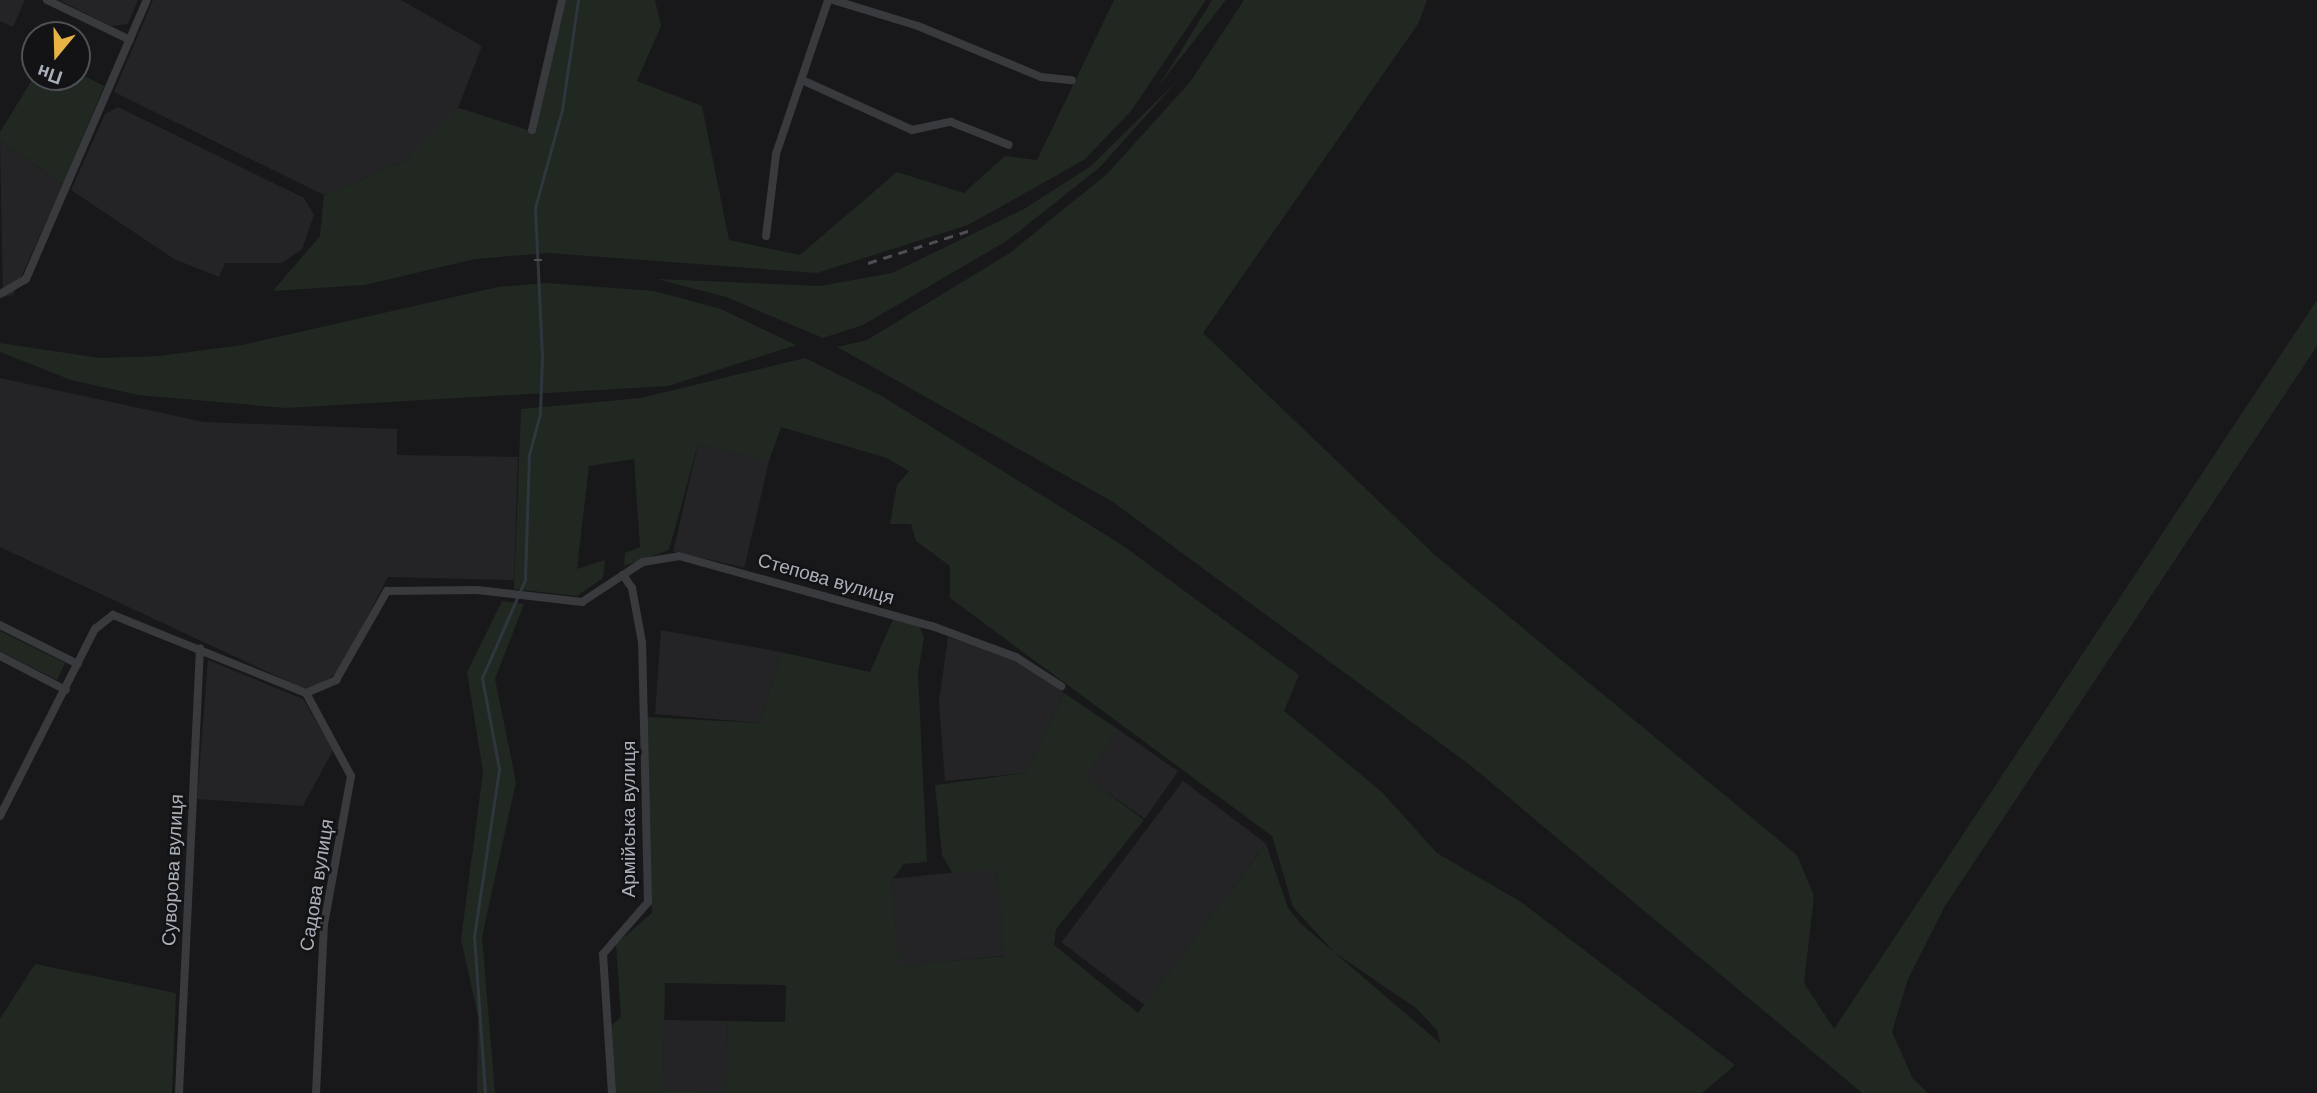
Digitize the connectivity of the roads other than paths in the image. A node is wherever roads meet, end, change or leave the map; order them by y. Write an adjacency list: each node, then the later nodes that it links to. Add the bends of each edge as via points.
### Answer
1 (47, 0): 5 (street)
2 (147, 0): 5 (street)
3 (562, 0): 8 (street)
4 (831, 0): 6 (street); 7 (street, via 918,26 1041,77)
5 (130, 40): 11 (street, via 26,279)
6 (802, 80): 9 (street, via 912,130 951,122); 10 (street, via 773,164)
7 (1072, 80)
8 (532, 130)
9 (1009, 145)
10 (766, 236)
11 (0, 294)
12 (623, 575): 17 (street, Степова вулиця, via 643,562 679,556 707,560 932,626 1016,657); 19 (street, Степова вулиця, via 582,602 477,590 387,591 336,680); 23 (street, Армійська вулиця, via 632,588 642,642 648,902 603,954)
13 (0, 625): 16 (street)
14 (200, 648): 16 (street, via 113,615 97,624); 19 (street); 21 (street, Суворова вулиця)
15 (0, 656): 18 (street)
16 (78, 664): 18 (street)
17 (1061, 686)
18 (66, 690): 20 (street)
19 (306, 693): 22 (street, Садова вулиця, via 351,776 324,924)
20 (0, 816)
21 (179, 1093)
22 (316, 1093)
23 (612, 1093)

